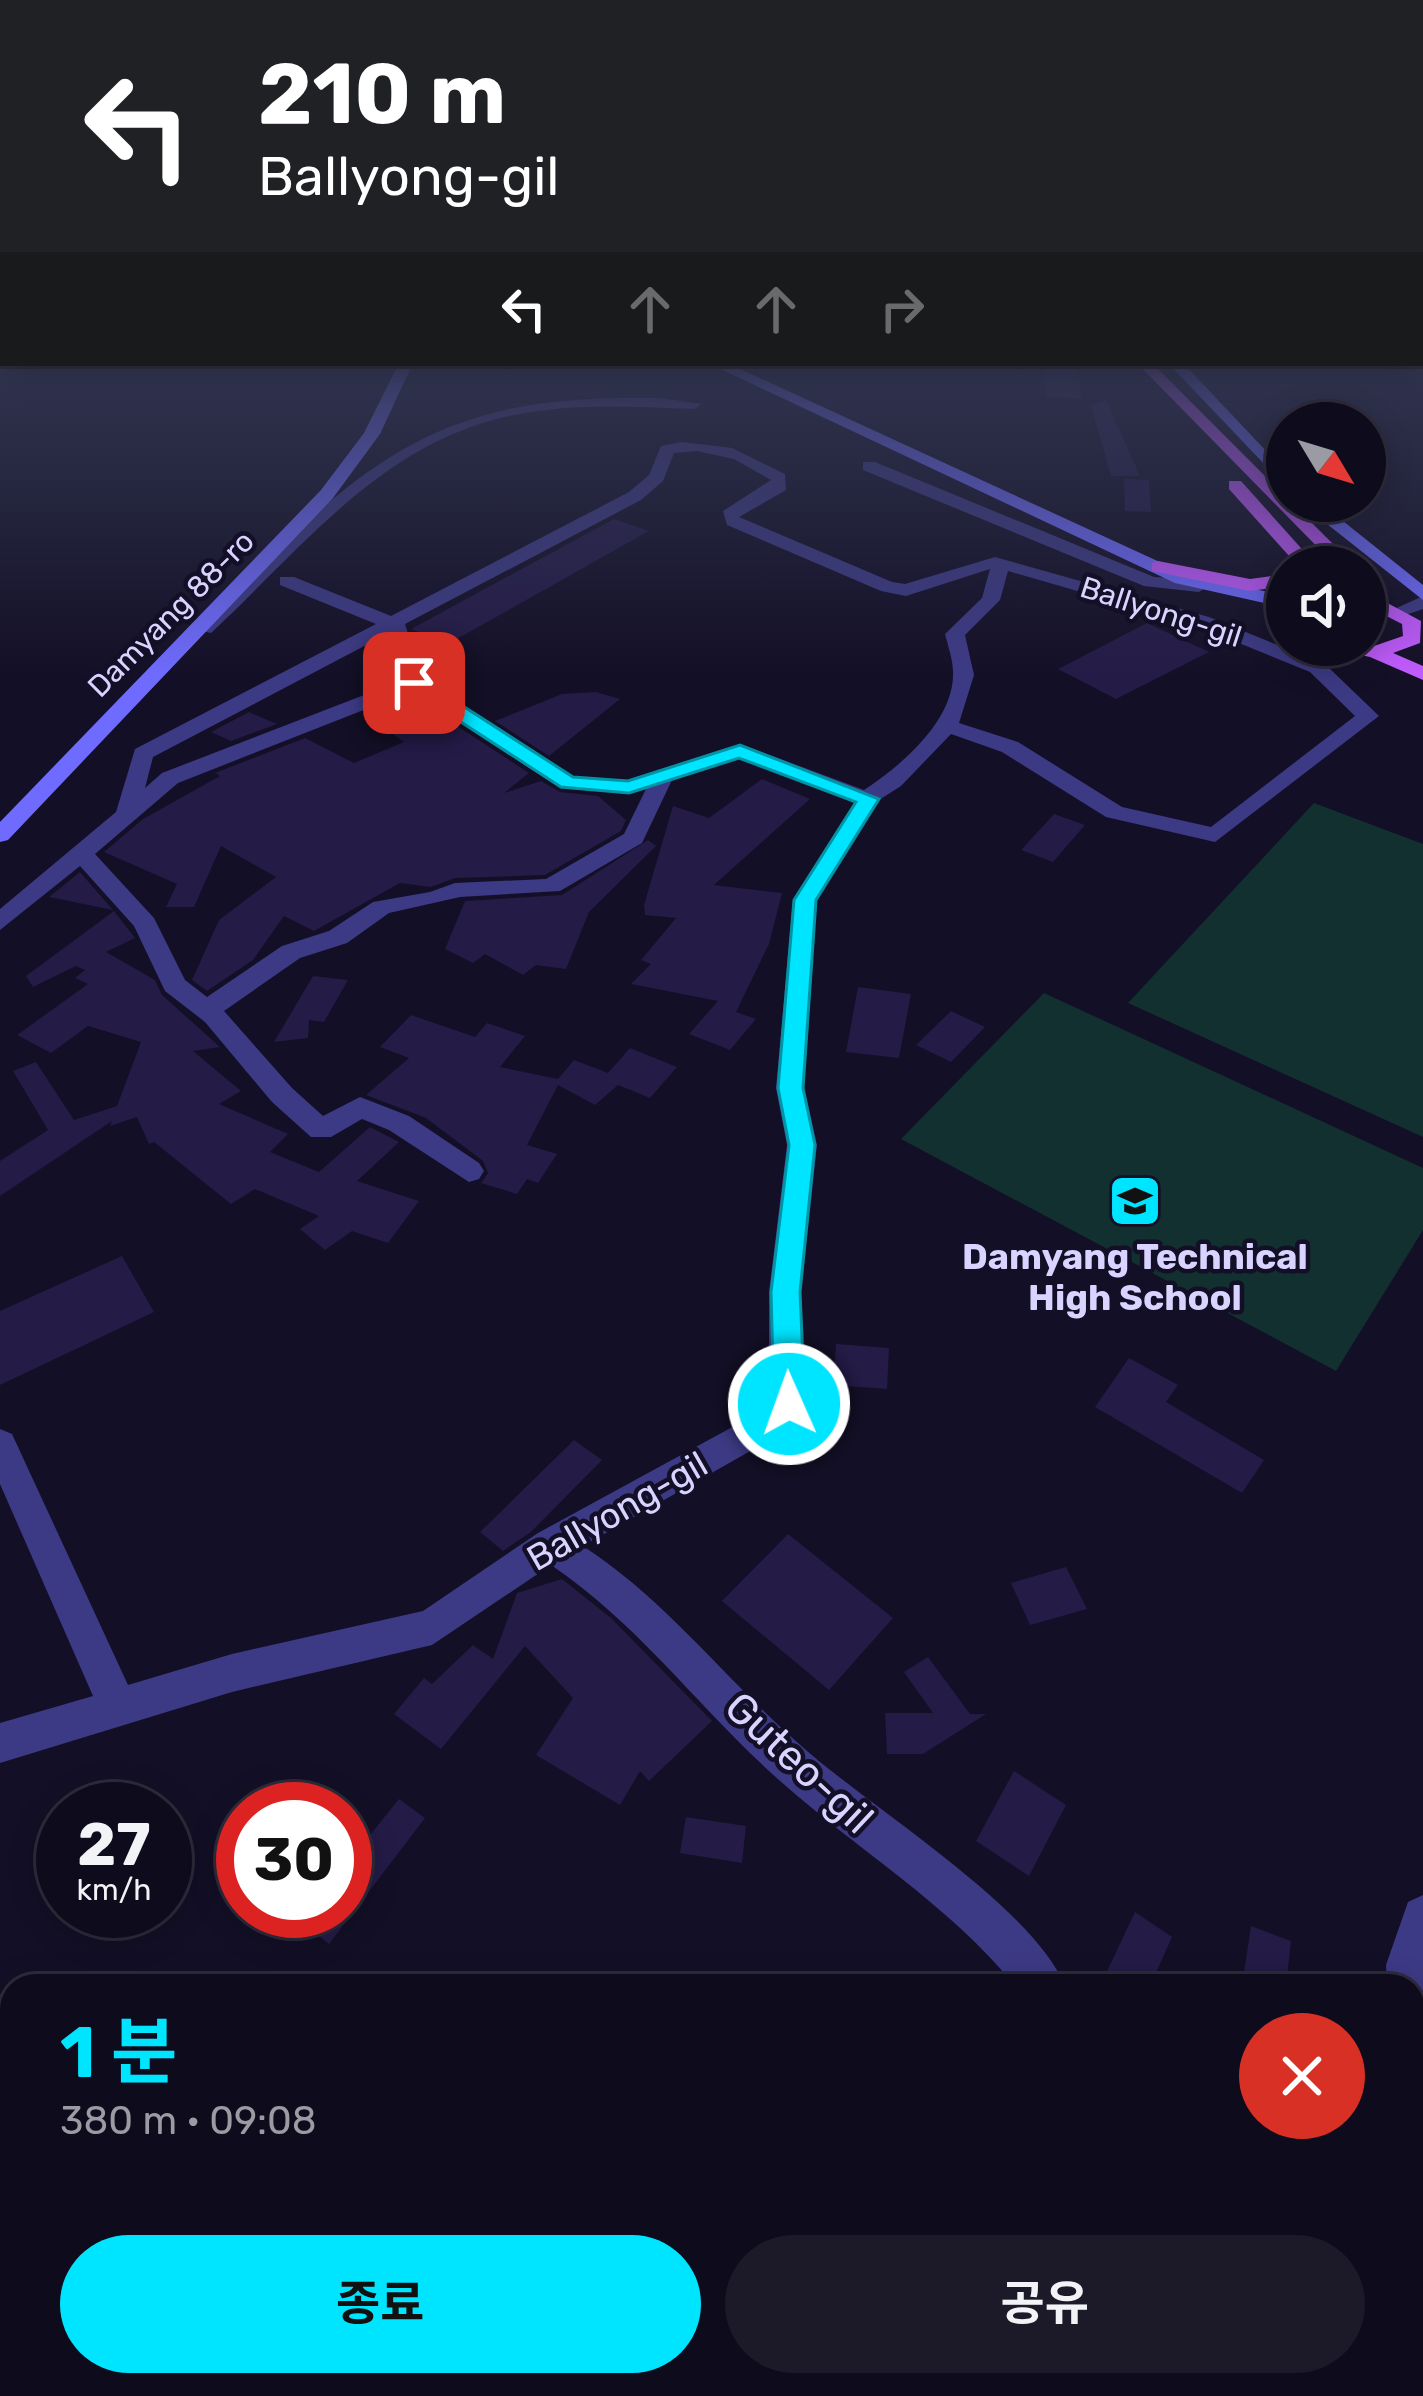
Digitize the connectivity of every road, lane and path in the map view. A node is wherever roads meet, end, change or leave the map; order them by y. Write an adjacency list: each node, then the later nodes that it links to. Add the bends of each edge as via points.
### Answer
1 (357, 455): 28 (main road, Damyang 88-ro)
2 (403, 455): 28 (street)
3 (666, 455): 24 (street, via 657,477 635,496)
4 (729, 455): 14 (street, via 780,486 729,515 734,521 866,580 905,590)
5 (913, 455): 15 (main road)
6 (1210, 455): 10 (main road)
7 (1235, 455): 13 (main road)
8 (868, 466): 18 (street, via 1151,582)
9 (1332, 522): 19 (main road)
10 (1290, 543): 11 (main road); 12 (main road)
11 (1291, 546)
12 (1292, 546)
13 (1326, 546)
14 (1001, 564): 26 (street, Ballyong-gil); 35 (street, via 991,600 955,634 964,675)
15 (1158, 568): 17 (main road); 18 (main road)
16 (287, 580): 24 (street)
17 (1266, 583)
18 (1202, 588): 20 (main road); 23 (main road)
19 (1423, 598): 21 (street)
20 (1266, 599)
21 (1386, 604)
22 (1386, 606): 25 (main road)
23 (1266, 611)
24 (396, 626): 33 (street); 38 (street, via 143,754)
25 (1419, 633): 27 (main road)
26 (1266, 638)
27 (1386, 648)
28 (177, 653): 39 (main road, Damyang 88-ro)
29 (1386, 660): 32 (main road)
30 (1328, 666): 34 (street, Ballyong-gil)
31 (1355, 666): 34 (street)
32 (1423, 674)
33 (414, 683): 36 (street, via 568,783 629,787); 38 (street, via 170,778)
34 (1341, 686): 35 (street, via 1368,716 1215,835 1114,812 1010,747)
35 (947, 726): 37 (street, Ballyong-gil)
36 (663, 776): 37 (street, via 740,751); 42 (street, via 634,838 551,886 455,890 382,907 338,937 291,952)
37 (868, 799): 45 (street, Ballyong-gil, via 805,900 790,1088 802,1145 785,1292 786,1414)
38 (127, 813): 40 (street)
39 (0, 835)
40 (82, 854): 41 (street); 42 (street, via 145,923 174,985)
41 (0, 922)
42 (206, 1011): 43 (street, via 321,1130 360,1107 400,1123)
43 (469, 1171)
44 (0, 1444): 46 (street)
45 (551, 1545): 46 (street, Ballyong-gil, via 432,1627); 49 (street, Guteo-gil, via 617,1589 791,1764 1002,1935)
46 (117, 1706): 47 (street, Ballyong-gil)
47 (0, 1743)
48 (1423, 1917): 50 (street)
49 (1033, 1974)
50 (1408, 1974)

